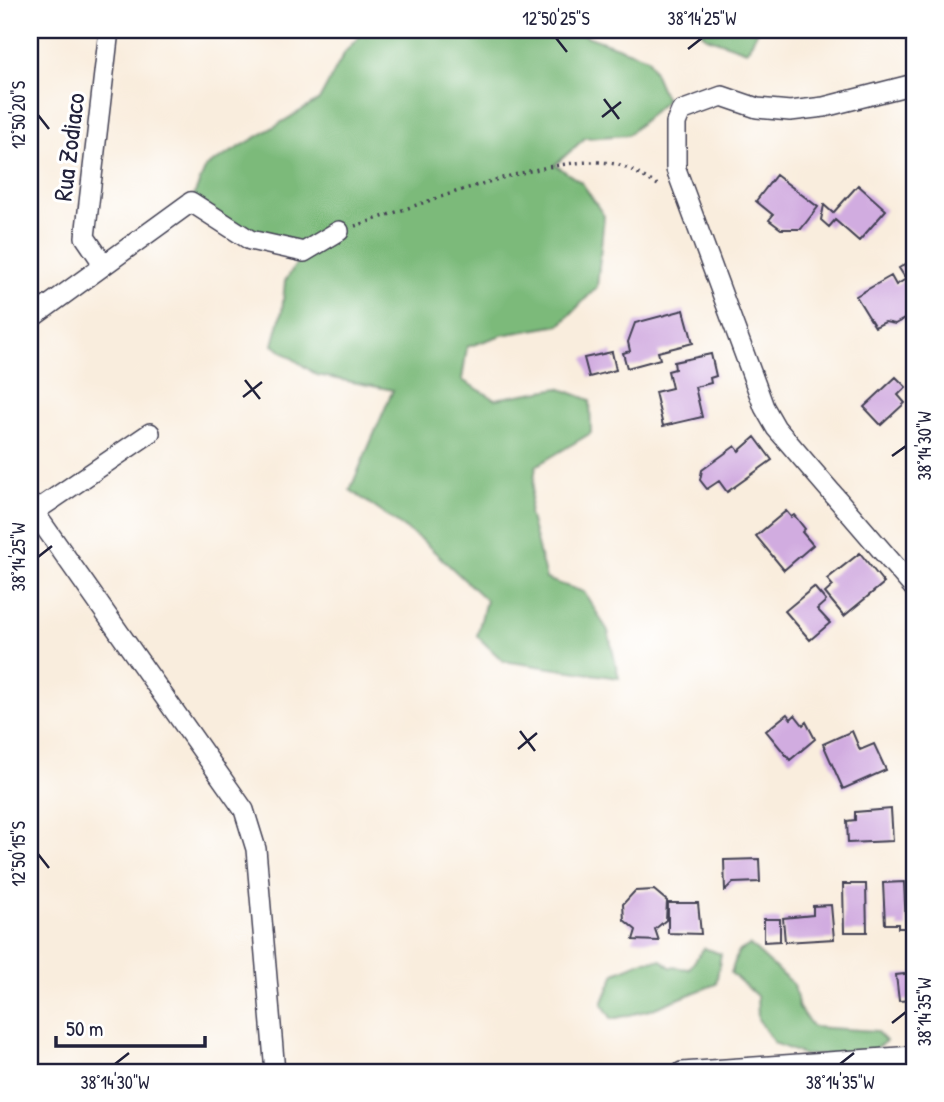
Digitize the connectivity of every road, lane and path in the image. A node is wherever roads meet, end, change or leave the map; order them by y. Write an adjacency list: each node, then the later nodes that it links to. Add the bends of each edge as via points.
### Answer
1 (110, 30): 5 (street, Rua Zodiaco, via 85,237)
2 (914, 84): 3 (street, via 790,111 757,108 722,96 681,111 676,123 676,169)
3 (687, 197): 4 (path, via 618,165 579,163 514,176); 9 (street, via 764,407 776,428)
4 (339, 231): 5 (street, via 304,252 250,240 191,202)
5 (104, 265): 6 (street)
6 (30, 319)
7 (150, 433): 8 (street)
8 (32, 509): 11 (street, via 244,810 256,849)
9 (914, 588)
10 (914, 1056): 12 (street)
11 (275, 1072)
12 (682, 1072)

